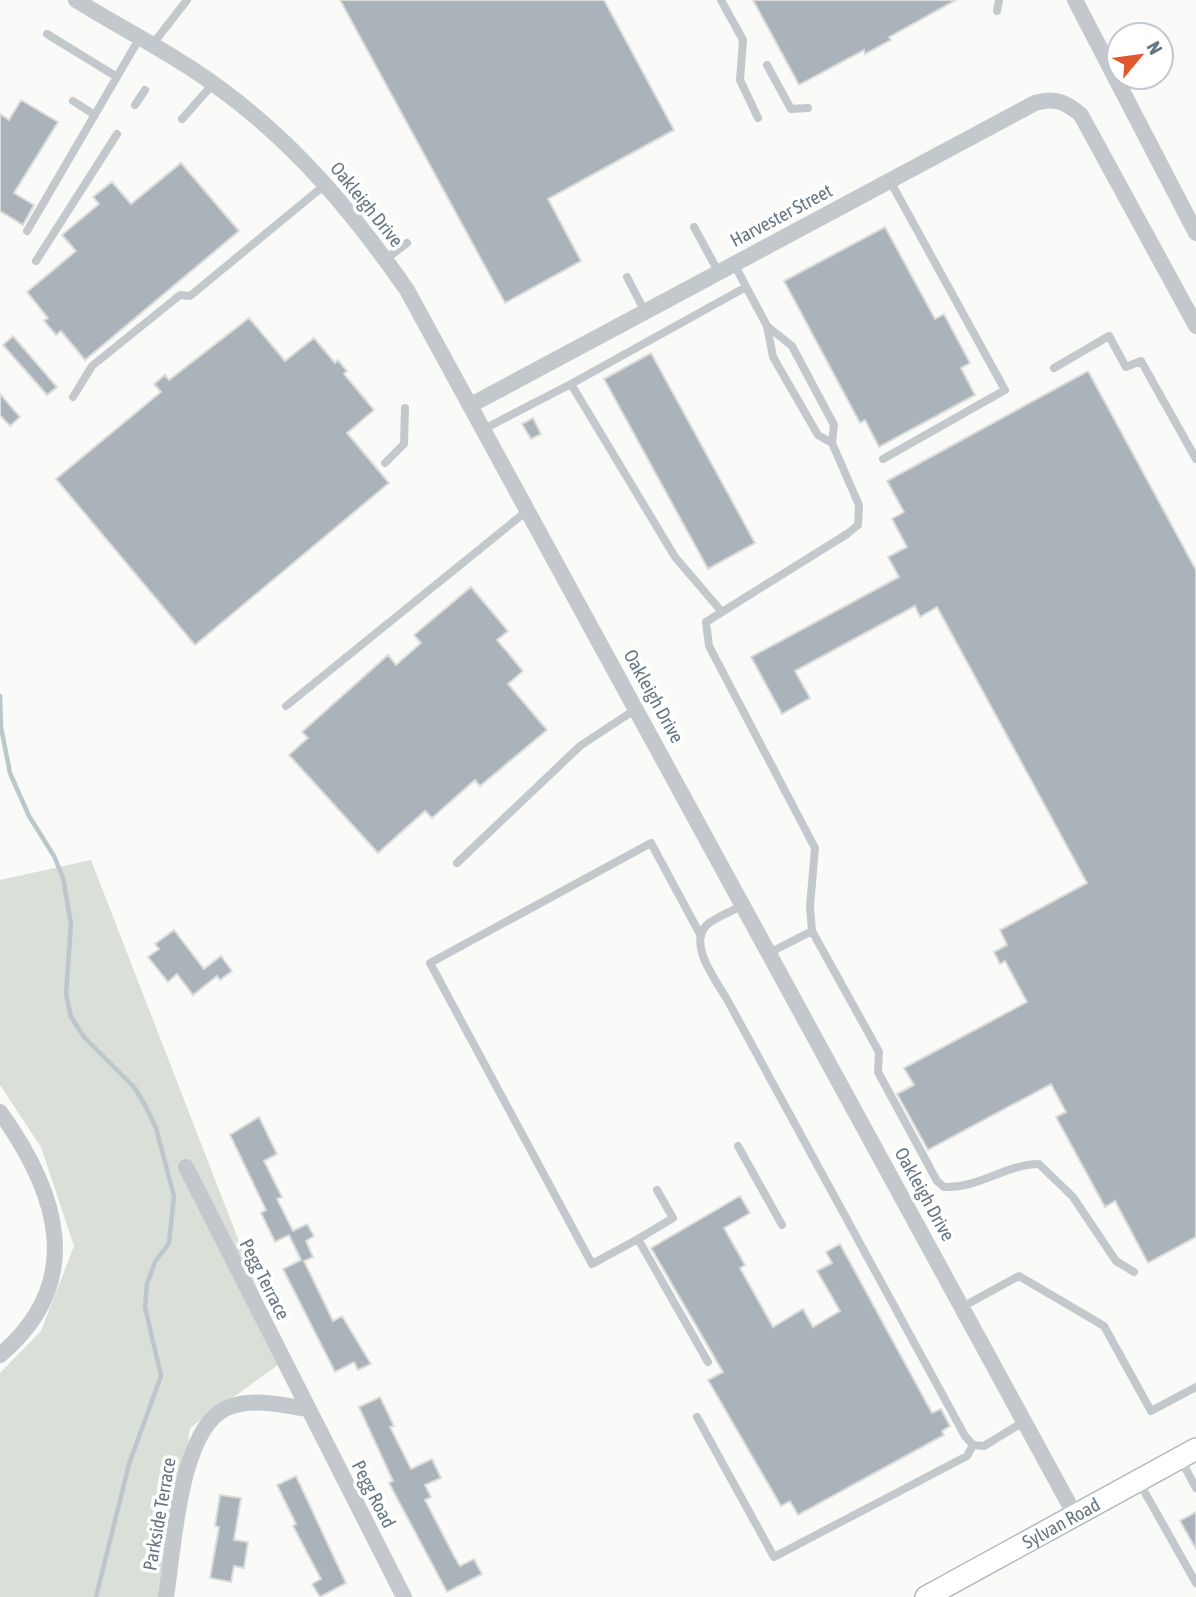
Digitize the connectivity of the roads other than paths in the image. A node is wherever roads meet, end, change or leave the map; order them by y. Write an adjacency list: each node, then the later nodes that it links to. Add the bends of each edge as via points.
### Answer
1 (76, 0): 8 (street, Oakleigh Drive)
2 (187, 0): 8 (lane)
3 (721, 0): 17 (lane, via 743,40 740,80)
4 (999, 0): 6 (lane)
5 (1075, 0): 24 (street)
6 (997, 11)
7 (47, 34): 10 (lane)
8 (145, 42): 10 (lane); 11 (street, Oakleigh Drive)
9 (767, 65): 15 (lane, via 791,108)
10 (117, 77): 16 (lane)
11 (213, 84): 18 (lane); 21 (street, Oakleigh Drive, via 295,151)
12 (145, 90): 14 (lane)
13 (73, 101): 16 (lane)
14 (135, 105)
15 (808, 108)
16 (95, 115): 23 (lane)
17 (758, 118)
18 (182, 119)
19 (117, 134): 27 (lane)
20 (890, 181): 28 (street, Harvester Street); 34 (street, Harvester Street, via 1048,99 1067,102 1082,115); 42 (lane, via 1005,390)
21 (326, 184): 26 (street, Oakleigh Drive); 37 (lane, via 190,296 180,295 92,366)
22 (694, 227): 29 (lane)
23 (27, 232)
24 (1196, 233)
25 (407, 243): 26 (lane)
26 (386, 259): 38 (street, Oakleigh Drive)
27 (36, 261)
28 (734, 264): 29 (street, Harvester Street); 31 (lane)
29 (719, 273): 32 (street, Harvester Street)
30 (627, 277): 32 (lane)
31 (746, 287): 33 (lane); 36 (lane)
32 (645, 312): 38 (street, Harvester Street)
33 (767, 326): 41 (lane, via 773,357 818,435); 41 (lane, via 792,346 834,425)
34 (1196, 326)
35 (1054, 368): 43 (lane, via 1109,336 1126,367 1141,361)
36 (571, 384): 40 (lane); 46 (lane, via 675,556)
37 (73, 397)
38 (471, 405): 40 (street, Oakleigh Drive)
39 (405, 408): 44 (lane, via 404,444)
40 (484, 429): 45 (street, Oakleigh Drive)
41 (832, 443): 46 (lane, via 859,505 858,524)
42 (883, 459)
43 (1196, 459)
44 (385, 463)
45 (528, 510): 47 (lane); 48 (street, Oakleigh Drive)
46 (722, 612): 51 (lane, via 706,622 709,646 815,848)
47 (286, 706)
48 (636, 709): 49 (lane, via 580,746); 50 (street, Oakleigh Drive)
49 (457, 863)
50 (743, 905): 52 (lane, via 706,925); 53 (street, Oakleigh Drive)
51 (812, 931): 53 (lane); 60 (lane, via 879,1052 878,1072 937,1181 944,1187 970,1186 1025,1164 1039,1164 1073,1197 1116,1261)
52 (701, 936): 59 (lane, via 651,843 429,962 592,1264); 68 (lane, via 700,950)
53 (769, 953): 61 (street, Oakleigh Drive)
54 (0, 1112): 62 (street, via 40,1177 51,1208 55,1264 49,1293 36,1319)
55 (738, 1146): 58 (lane)
56 (186, 1167): 65 (street, Pegg Terrace)
57 (657, 1189): 59 (lane, via 673,1218)
58 (782, 1225)
59 (638, 1238): 63 (lane)
60 (1134, 1272)
61 (962, 1307): 64 (lane, via 1019,1276 1104,1326 1151,1411); 67 (street, Oakleigh Drive)
62 (0, 1355)
63 (708, 1362)
64 (1196, 1387)
65 (307, 1409): 74 (street, Parkside Terrace, via 258,1402 238,1405 212,1417 201,1430 188,1461); 75 (street, Pegg Road)
66 (697, 1417): 68 (lane, via 774,1557 967,1456)
67 (1025, 1422): 68 (lane, via 984,1446); 72 (street, Oakleigh Drive)
68 (972, 1445)
69 (1188, 1453): 70 (main road, Sylvan Road); 71 (lane)
70 (1139, 1482): 72 (main road, Sylvan Road); 73 (lane)
71 (1196, 1488)
72 (1075, 1515): 76 (main road, Sylvan Road)
73 (1196, 1583)
74 (166, 1597)
75 (404, 1597)
76 (926, 1597)

